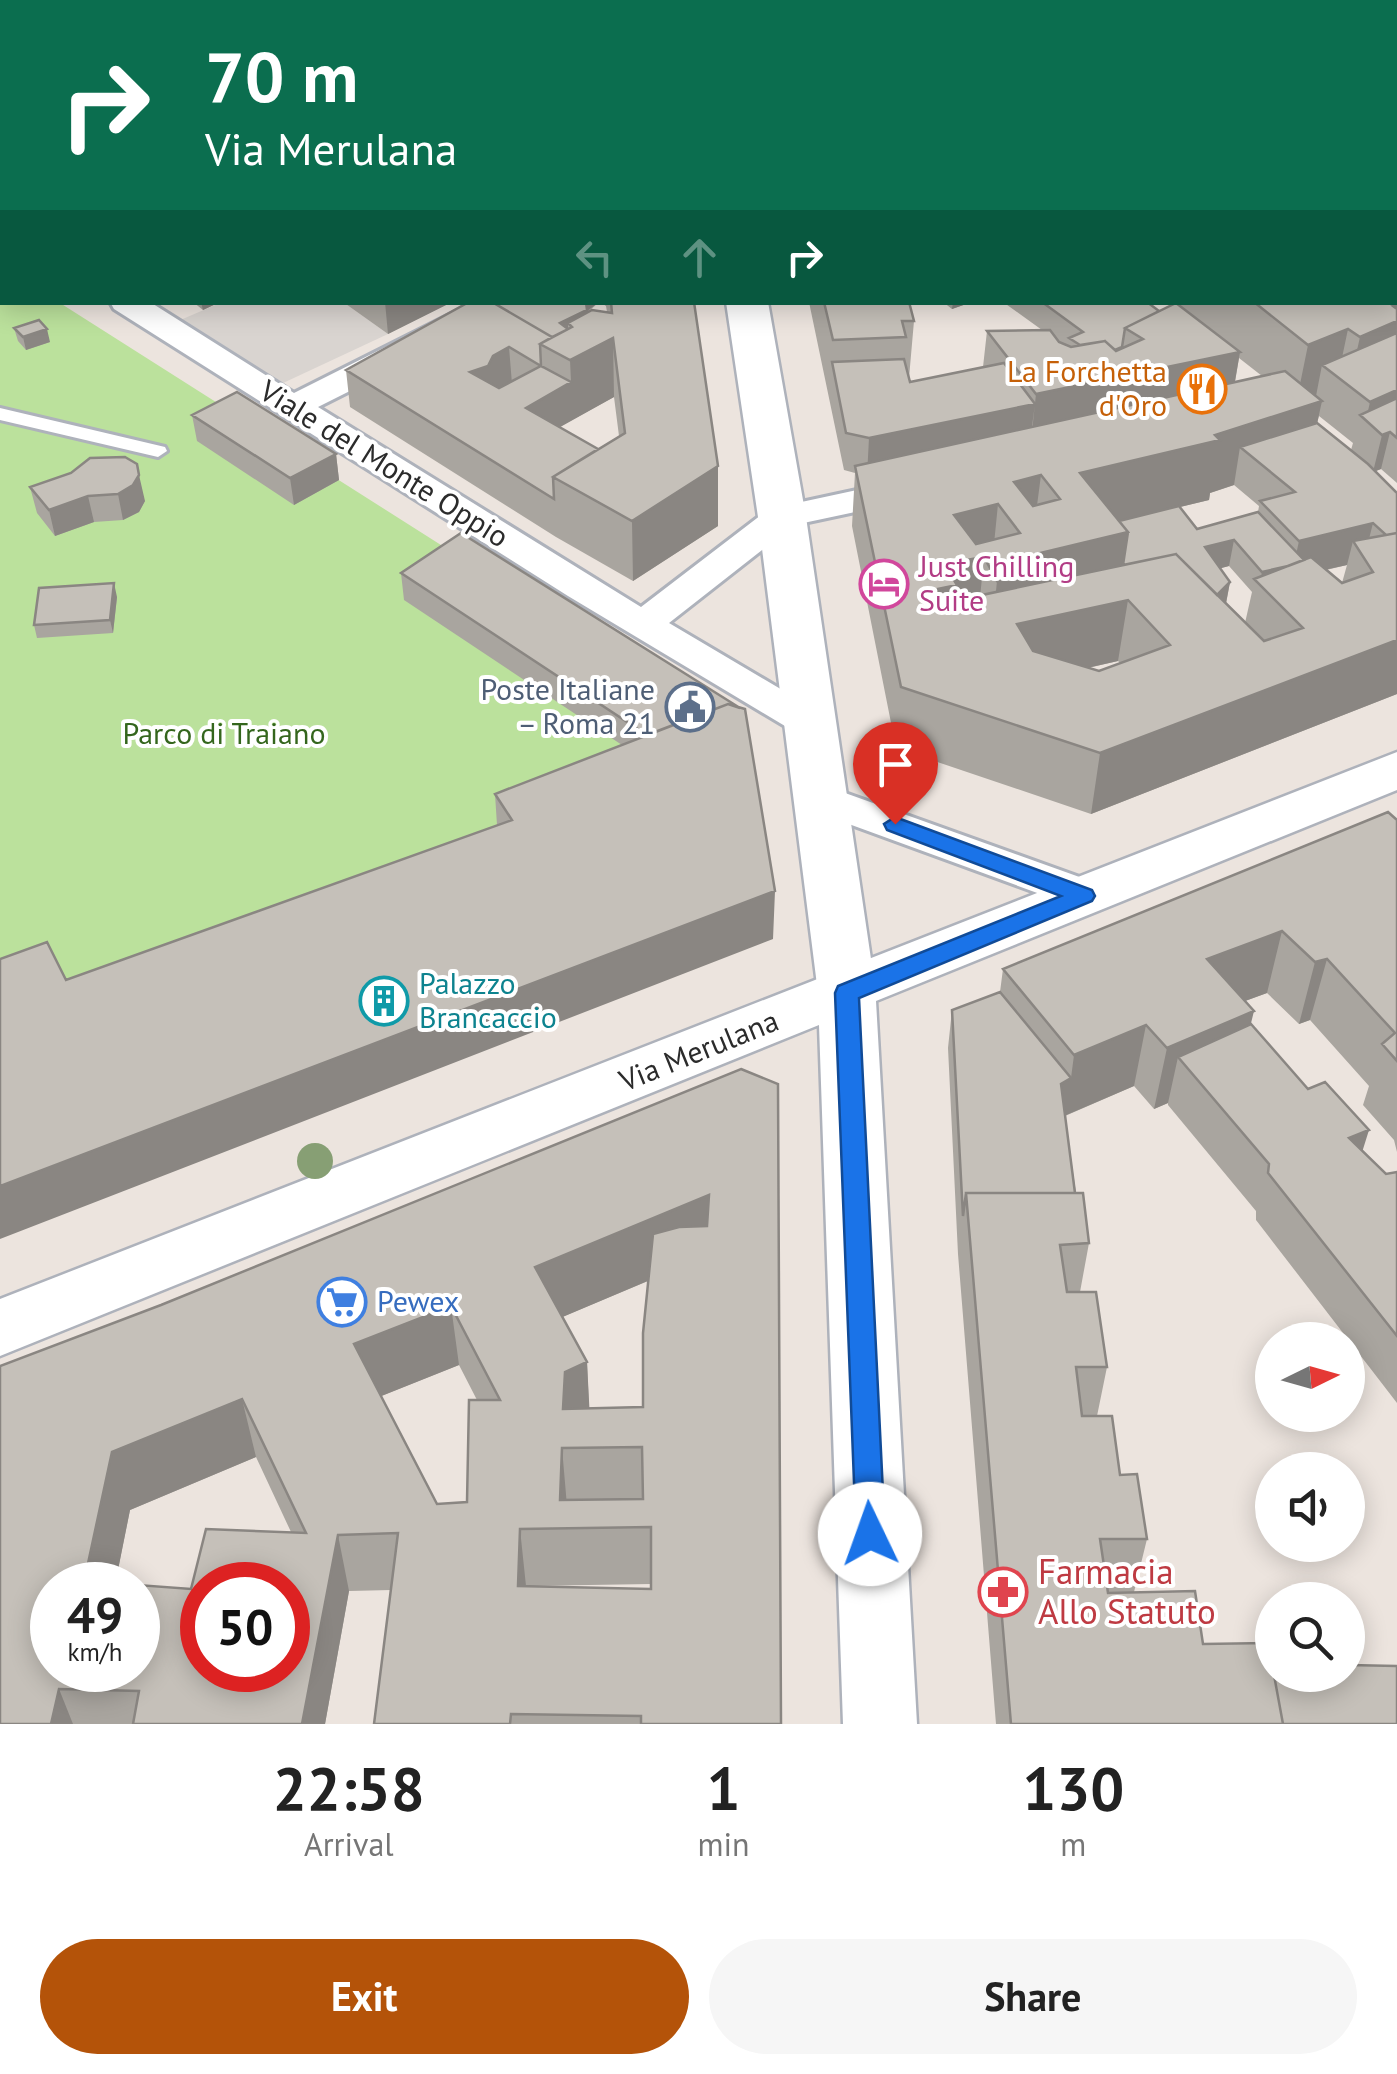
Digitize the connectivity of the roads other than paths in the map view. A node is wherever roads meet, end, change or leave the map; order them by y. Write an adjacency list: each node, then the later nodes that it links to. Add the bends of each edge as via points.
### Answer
1 (131, 305): 4 (street, Viale del Monte Oppio)
2 (495, 305): 4 (street)
3 (747, 305): 8 (main road)
4 (292, 407): 9 (street, Viale del Monte Oppio)
5 (0, 414): 6 (lane)
6 (158, 451)
7 (942, 482): 8 (street)
8 (782, 517): 9 (street); 10 (main road)
9 (643, 624): 10 (street, Viale del Monte Oppio)
10 (809, 724): 12 (main road)
11 (1397, 770): 13 (main road, Via Merulana)
12 (820, 798): 13 (street); 14 (main road)
13 (1084, 896): 14 (main road, Via Merulana)
14 (847, 993): 15 (main road, Via Merulana); 16 (main road)
15 (0, 1328)
16 (880, 1724)

